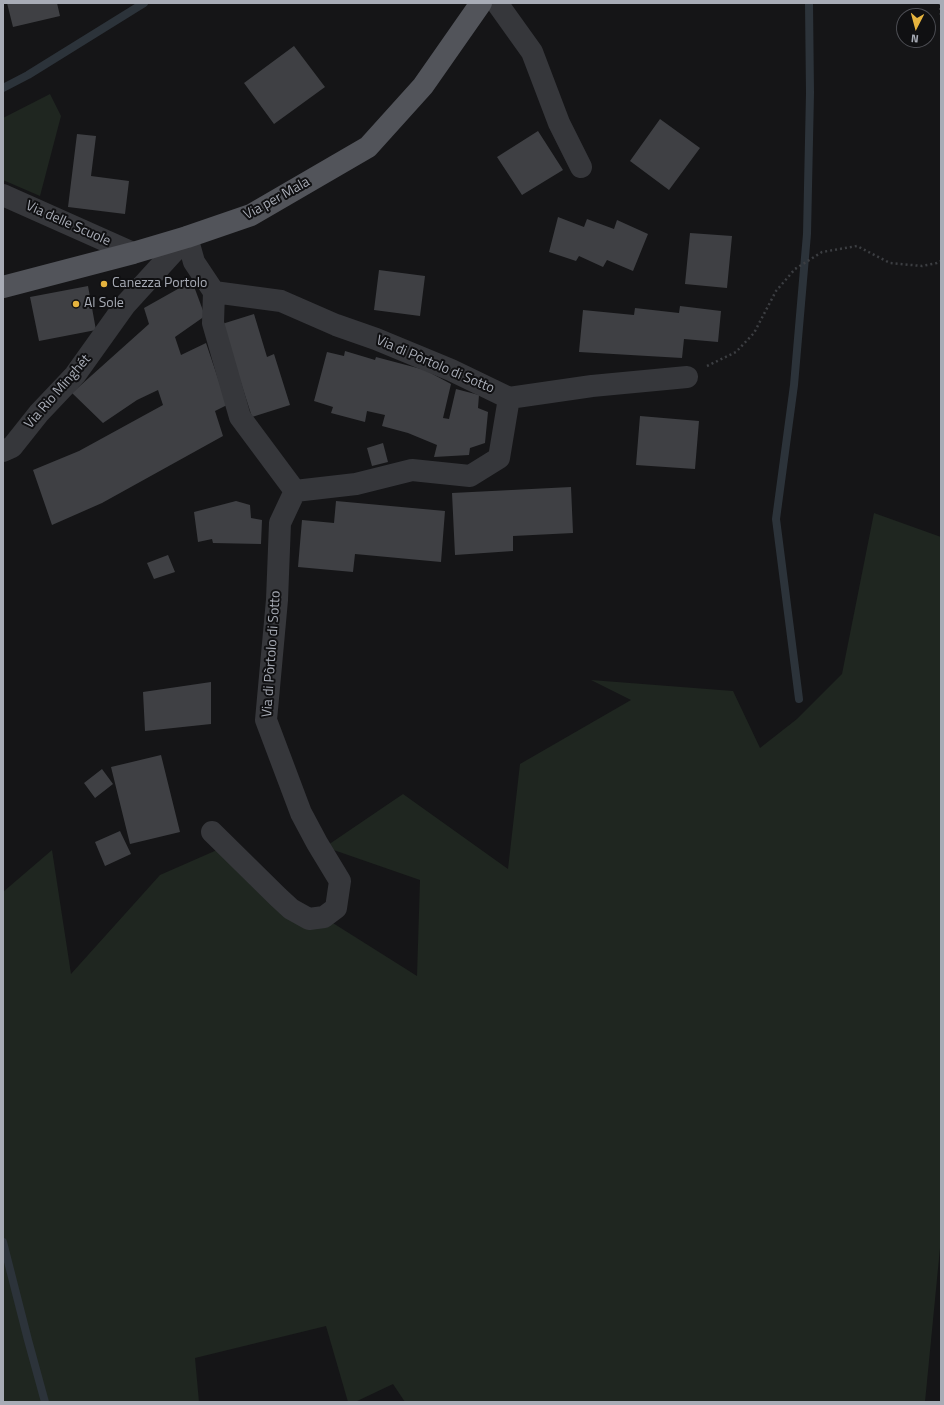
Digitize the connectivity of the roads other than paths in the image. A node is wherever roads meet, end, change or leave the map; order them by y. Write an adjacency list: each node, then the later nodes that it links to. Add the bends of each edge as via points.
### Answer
1 (481, 3): 5 (main road, Via per Mala, via 423,86 368,147 251,215)
2 (497, 3): 3 (street, via 532,52 559,123)
3 (581, 167)
4 (3, 195): 6 (street, Via delle Scuole)
5 (187, 237): 6 (main road, Via per Mala); 8 (street, via 194,262); 11 (street, Via Rio Minghét, via 125,305 75,375 39,413 12,447)
6 (133, 253): 7 (main road, Via per Mala)
7 (3, 287)
8 (214, 292): 10 (street, Via di Pòrtolo di Sotto, via 281,301 452,370); 12 (street, via 213,323 240,417)
9 (687, 377): 10 (street, via 592,386)
10 (509, 398): 12 (street, Via di Pòrtolo di Sotto, via 499,458 470,476 412,470 356,484)
11 (3, 451)
12 (295, 491): 13 (street, Via di Pòrtolo di Sotto, via 280,523 277,600 266,720 301,813 340,881 336,908 324,917 309,919 292,909)
13 (212, 832)

